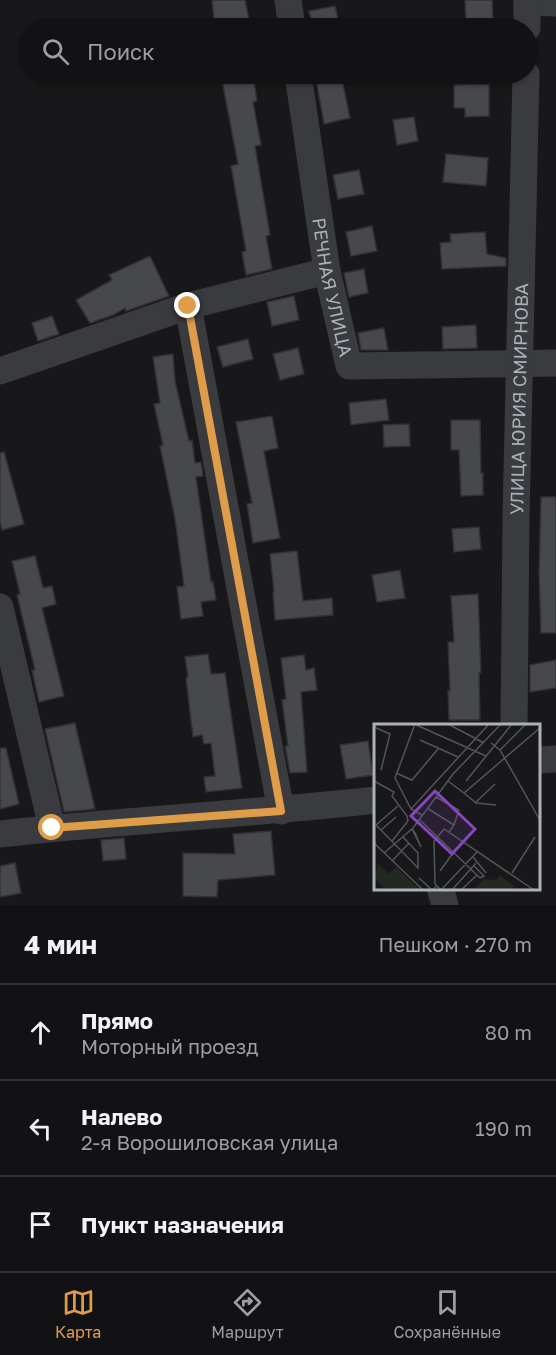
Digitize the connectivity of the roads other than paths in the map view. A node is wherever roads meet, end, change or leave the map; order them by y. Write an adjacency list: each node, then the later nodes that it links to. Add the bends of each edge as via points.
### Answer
1 (288, 0): 4 (street)
2 (556, 3): 3 (street)
3 (527, 10)
4 (291, 18)
5 (299, 84): 7 (street, РЕЧНАЯ УЛИЦА)
6 (526, 84): 10 (street, УЛИЦА ЮРИЯ СМИРНОВА)
7 (327, 271): 8 (street); 10 (street, РЕЧНАЯ УЛИЦА, via 349,366)
8 (188, 306): 11 (street); 17 (street)
9 (556, 363): 10 (street)
10 (520, 365): 13 (street, УЛИЦА ЮРИЯ СМИРНОВА)
11 (0, 371)
12 (0, 607): 18 (street)
13 (514, 724)
14 (556, 759): 15 (street)
15 (541, 760)
16 (374, 800): 17 (street)
17 (281, 811): 18 (street)
18 (52, 828): 19 (street)
19 (0, 834)
20 (441, 890): 21 (street)
21 (445, 905)

